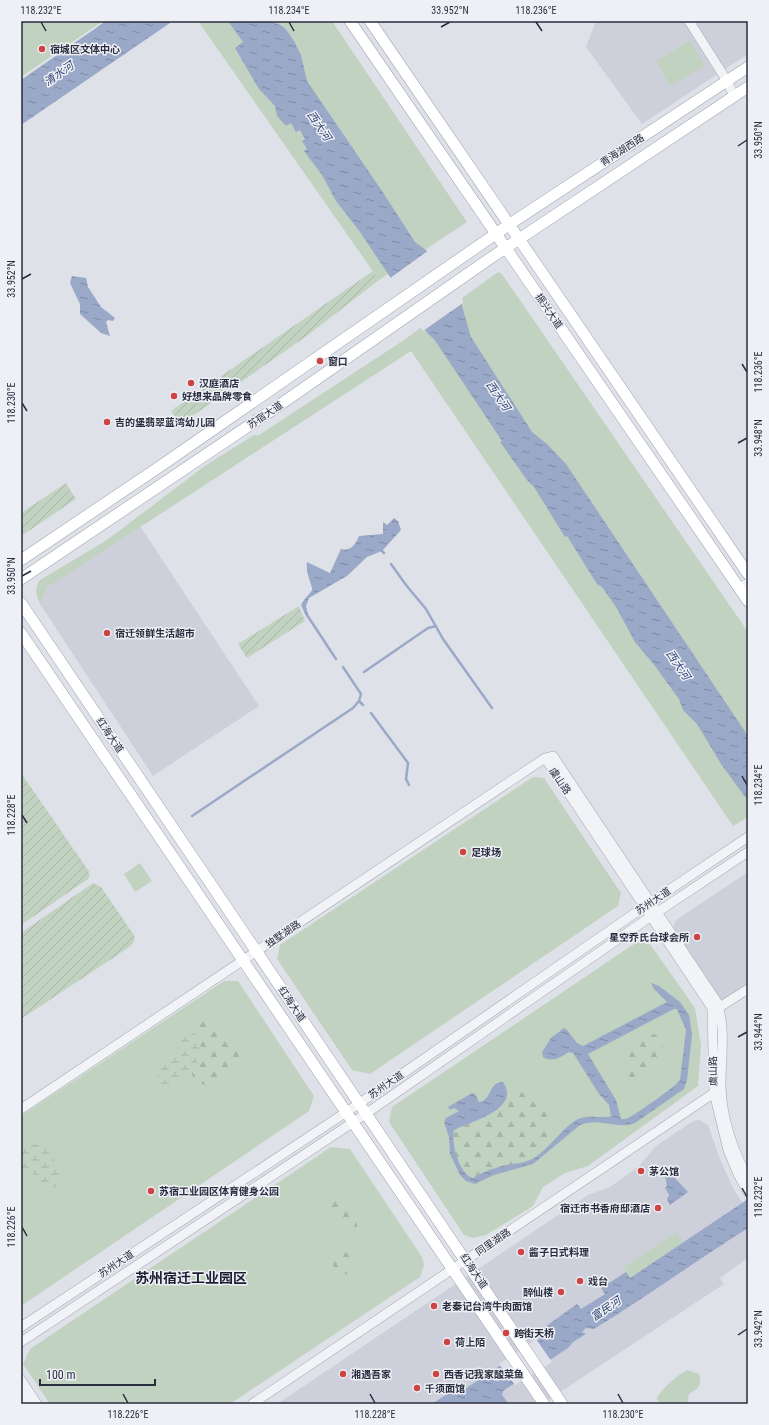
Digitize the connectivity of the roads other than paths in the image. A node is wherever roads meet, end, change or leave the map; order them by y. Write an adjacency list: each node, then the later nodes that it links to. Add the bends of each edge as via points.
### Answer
1 (350, 21): 9 (main road, 振兴大道)
2 (689, 21): 5 (street)
3 (372, 22): 8 (main road, 振兴大道)
4 (748, 67): 5 (main road, 青海湖西路)
5 (727, 81): 7 (street); 8 (main road, 青海湖西路)
6 (748, 87): 7 (main road, 青海湖西路)
7 (734, 96): 10 (main road, 青海湖西路)
8 (510, 224): 9 (main road, 青海湖西路); 10 (main road, 振兴大道)
9 (496, 234): 11 (main road, 振兴大道); 12 (main road, 苏宿大道)
10 (520, 239): 11 (main road, 青海湖西路); 13 (main road, 振兴大道)
11 (506, 248): 14 (main road, 振兴大道); 15 (main road, 苏宿大道)
12 (21, 560)
13 (747, 569): 14 (street)
14 (732, 576): 16 (main road, 振兴大道)
15 (21, 579)
16 (744, 585): 17 (main road, 振兴大道)
17 (748, 601)
18 (21, 603): 25 (main road, 红海大道)
19 (21, 633): 26 (main road, 红海大道)
20 (545, 758): 23 (street, 虞山路); 25 (street, 独墅湖路)
21 (748, 837): 23 (street, 苏州大道)
22 (748, 852): 24 (street, 苏州大道)
23 (647, 904): 24 (street, 虞山路); 30 (street, 苏州大道)
24 (654, 915): 28 (street, 虞山路); 33 (street, 苏州大道)
25 (256, 952): 26 (street, 独墅湖路); 30 (main road, 红海大道)
26 (244, 960): 31 (street, 独墅湖路); 32 (main road, 红海大道)
27 (748, 989): 28 (street)
28 (715, 1010): 29 (street, 虞山路); 35 (street, 虞山路, via 723,1031 721,1085 725,1114 734,1147)
29 (714, 1093): 36 (street, 虞山路, via 728,1150); 37 (street, 同里湖路)
30 (360, 1103): 32 (street, 苏州大道); 33 (main road, 红海大道)
31 (21, 1109)
32 (346, 1112): 34 (main road, 红海大道); 39 (street, 苏州大道)
33 (366, 1113): 34 (street, 苏州大道); 37 (main road, 红海大道)
34 (353, 1122): 38 (main road, 红海大道); 40 (street, 苏州大道)
35 (748, 1178)
36 (748, 1192)
37 (467, 1260): 38 (street, 同里湖路); 47 (main road, 红海大道)
38 (454, 1269): 43 (main road, 红海大道); 46 (street, 同里湖路)
39 (21, 1327)
40 (21, 1342)
41 (21, 1380): 45 (street)
42 (21, 1393): 44 (street)
43 (541, 1400)
44 (29, 1404)
45 (37, 1404)
46 (252, 1404)
47 (562, 1404)

